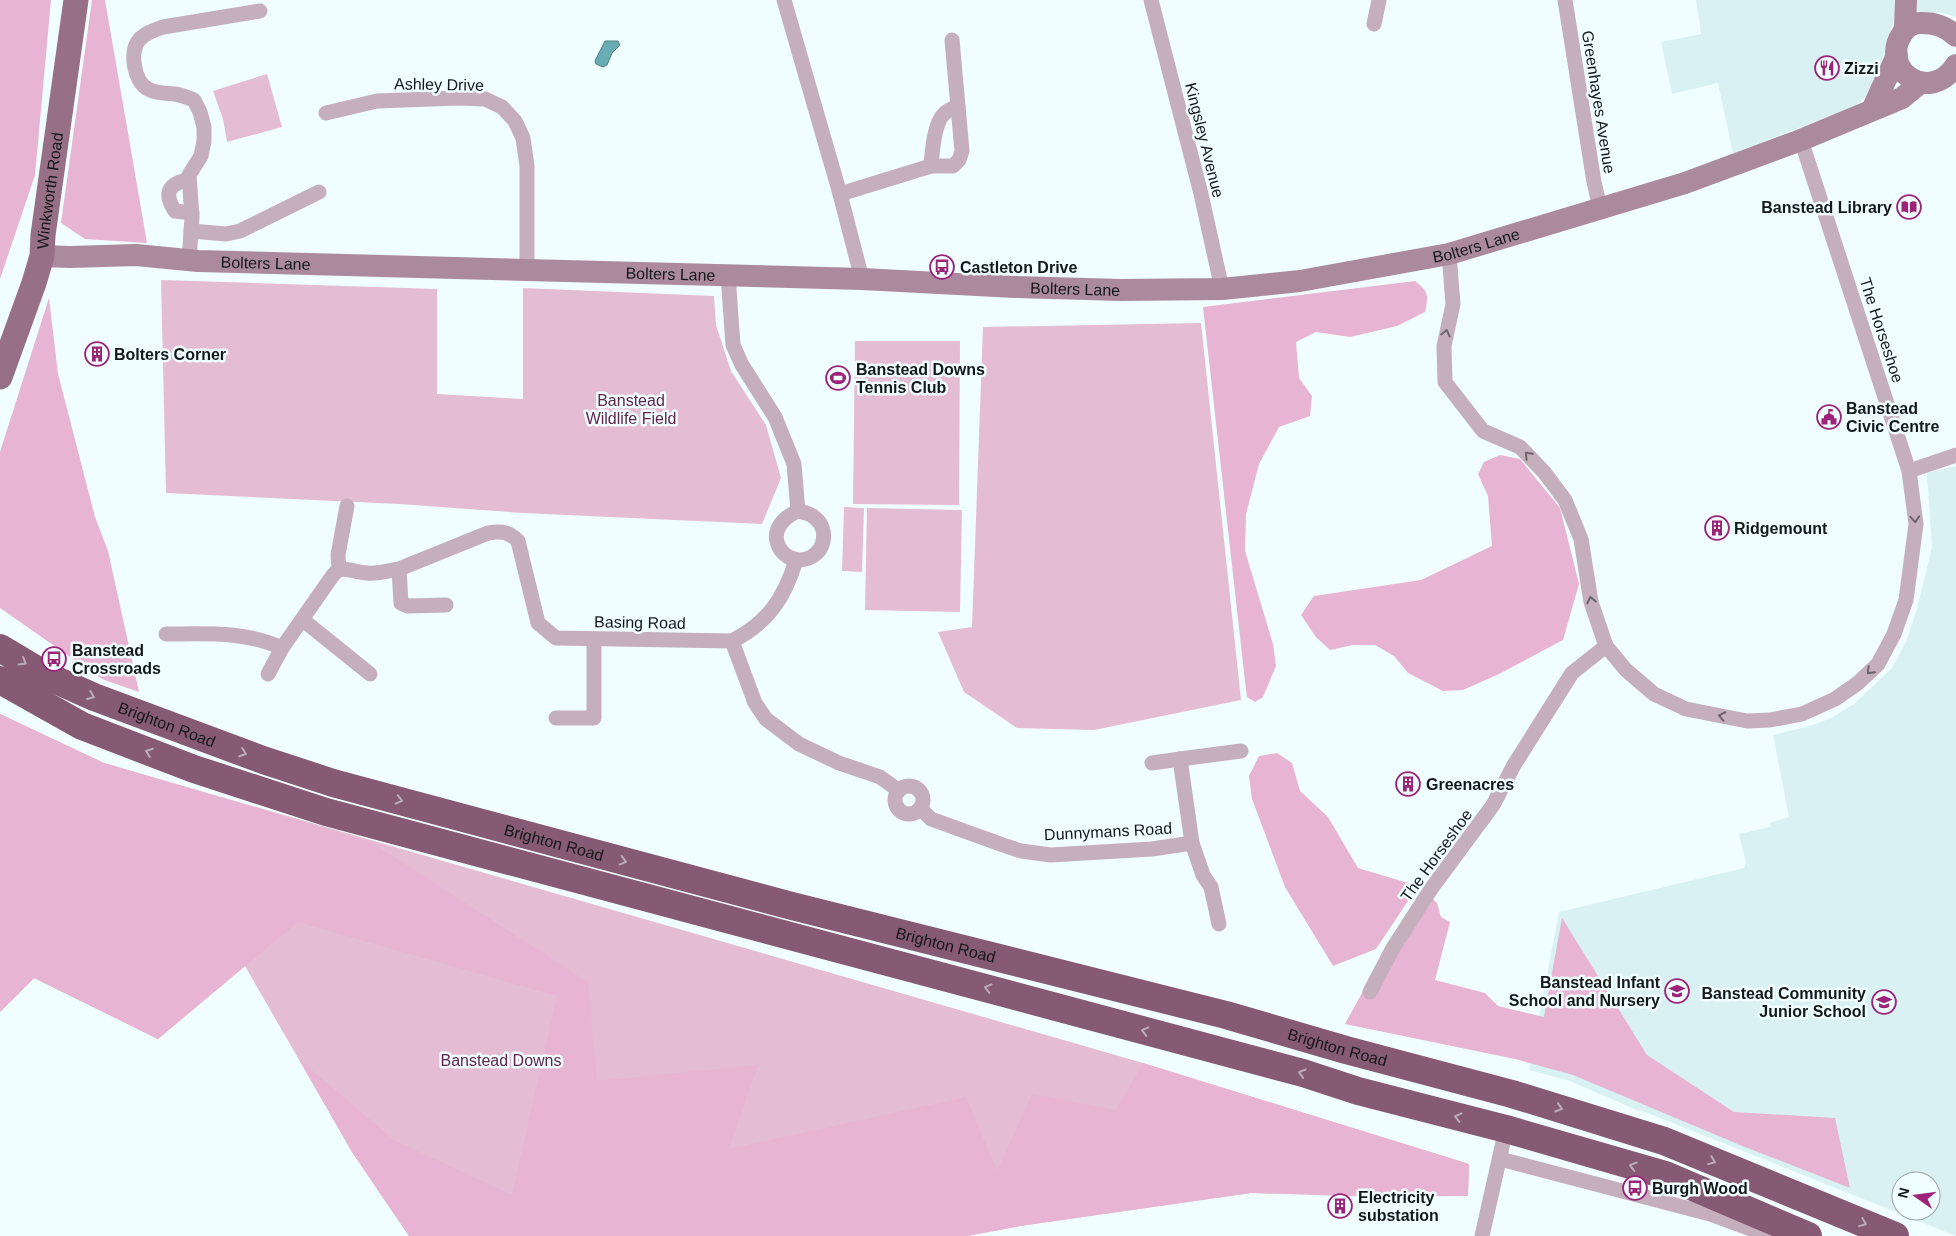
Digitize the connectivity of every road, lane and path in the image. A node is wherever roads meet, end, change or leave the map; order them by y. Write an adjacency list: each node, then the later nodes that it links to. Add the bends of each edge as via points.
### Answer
1 (76, 0): 28 (main road, Winkworth Road)
2 (784, 0): 24 (street)
3 (1151, 0): 33 (street, Kingsley Avenue)
4 (1379, 0): 10 (street)
5 (1565, 0): 25 (street, Greenhayes Avenue)
6 (1906, 0): 11 (main road)
7 (1918, 0): 9 (main road)
8 (260, 11): 22 (street, via 163,27 140,39 134,48 139,78 146,88 194,100 200,112 204,141 201,156)
9 (1935, 23): 11 (main road, via 1915,23); 12 (main road, via 1948,28)
10 (1374, 24)
11 (1905, 29): 14 (main road, via 1898,40)
12 (1956, 36)
13 (952, 40): 17 (street)
14 (1897, 55): 16 (main road, via 1900,67 1908,78); 18 (main road)
15 (1955, 68): 16 (main road, via 1943,79 1931,84)
16 (1918, 84): 18 (main road, Bolters Lane, via 1902,98)
17 (958, 106): 21 (street, via 940,119); 21 (street, via 962,151 959,160 953,166)
18 (1872, 110): 20 (main road, Bolters Lane)
19 (326, 113): 30 (street, Ashley Drive, via 377,101 476,99 502,107 515,121 523,138 527,166)
20 (1801, 140): 25 (main road, Bolters Lane, via 1685,183); 36 (street, The Horseshoe)
21 (932, 166): 24 (street)
22 (189, 180): 26 (street); 26 (street, via 171,187 168,195 175,211)
23 (319, 192): 26 (street, via 240,231 226,234)
24 (840, 194): 32 (street)
25 (1600, 208): 27 (main road, Bolters Lane)
26 (192, 220): 29 (street)
27 (1450, 254): 33 (main road, Bolters Lane, via 1300,282); 47 (street, The Horseshoe, one-way to 27, via 1591,602 1581,539 1565,500 1520,447 1483,431 1445,382 1444,346 1454,304)
28 (42, 256): 29 (main road, Bolters Lane, via 136,255); 34 (main road, Winkworth Road)
29 (189, 260): 30 (main road, Bolters Lane)
30 (527, 269): 31 (main road, Bolters Lane)
31 (728, 275): 32 (main road, Bolters Lane); 38 (street, via 733,345 775,417 794,464)
32 (862, 279): 33 (main road, Bolters Lane, via 1015,287)
33 (1222, 289)
34 (0, 377)
35 (1956, 455): 36 (street)
36 (1909, 470): 47 (street, The Horseshoe, one-way to 47, via 1916,524 1906,600 1894,634 1878,664 1836,699 1802,714 1770,720 1747,721 1686,709 1654,694 1626,670)
37 (347, 506): 40 (street, via 338,555)
38 (798, 510): 39 (street, via 781,521 776,536 781,551); 39 (street, via 817,518 824,540 810,558)
39 (796, 560): 46 (street, Basing Road, via 789,583 778,602 748,633)
40 (339, 569): 41 (street, via 368,573); 43 (street)
41 (399, 569): 42 (street, via 401,603 408,606); 45 (street, Basing Road, via 488,533 501,531 512,534 518,540 538,623 556,638)
42 (446, 605)
43 (303, 620): 49 (street); 51 (street)
44 (166, 634): 49 (street, via 249,636)
45 (594, 638): 46 (street, Basing Road); 54 (street, via 594,718)
46 (732, 640): 59 (street, Dunnymans Road, via 756,703 766,719 799,744 839,764 880,777 898,790 898,808 910,814 920,808 931,819 1003,845 1051,855)
47 (1606, 646): 61 (street, The Horseshoe, via 1572,672 1493,805 1431,889 1393,948)
48 (0, 648): 53 (highway, Brighton Road, one-way to 53, via 47,676)
49 (282, 648): 50 (street)
50 (268, 674)
51 (370, 674)
52 (1, 681): 55 (highway, Brighton Road, via 82,726)
53 (116, 706): 55 (highway); 67 (highway, Brighton Road, one-way to 67, via 333,783 792,906 1226,1015 1604,1121 1664,1141)
54 (556, 718)
55 (105, 735): 62 (highway, Brighton Road, one-way to 55, via 1358,1091 1284,1068 326,812 194,769)
56 (1241, 751): 57 (street)
57 (1180, 759): 58 (street); 59 (street)
58 (1152, 763)
59 (1192, 844): 60 (street, Dunnymans Road, via 1210,888)
60 (1219, 924)
61 (1370, 992)
62 (1506, 1128): 63 (street); 66 (highway, Brighton Road, one-way to 62, via 1665,1175)
63 (1500, 1159): 64 (street); 65 (street, via 1710,1214)
64 (1482, 1236)
65 (1770, 1236)
66 (1808, 1236)
67 (1895, 1236)

